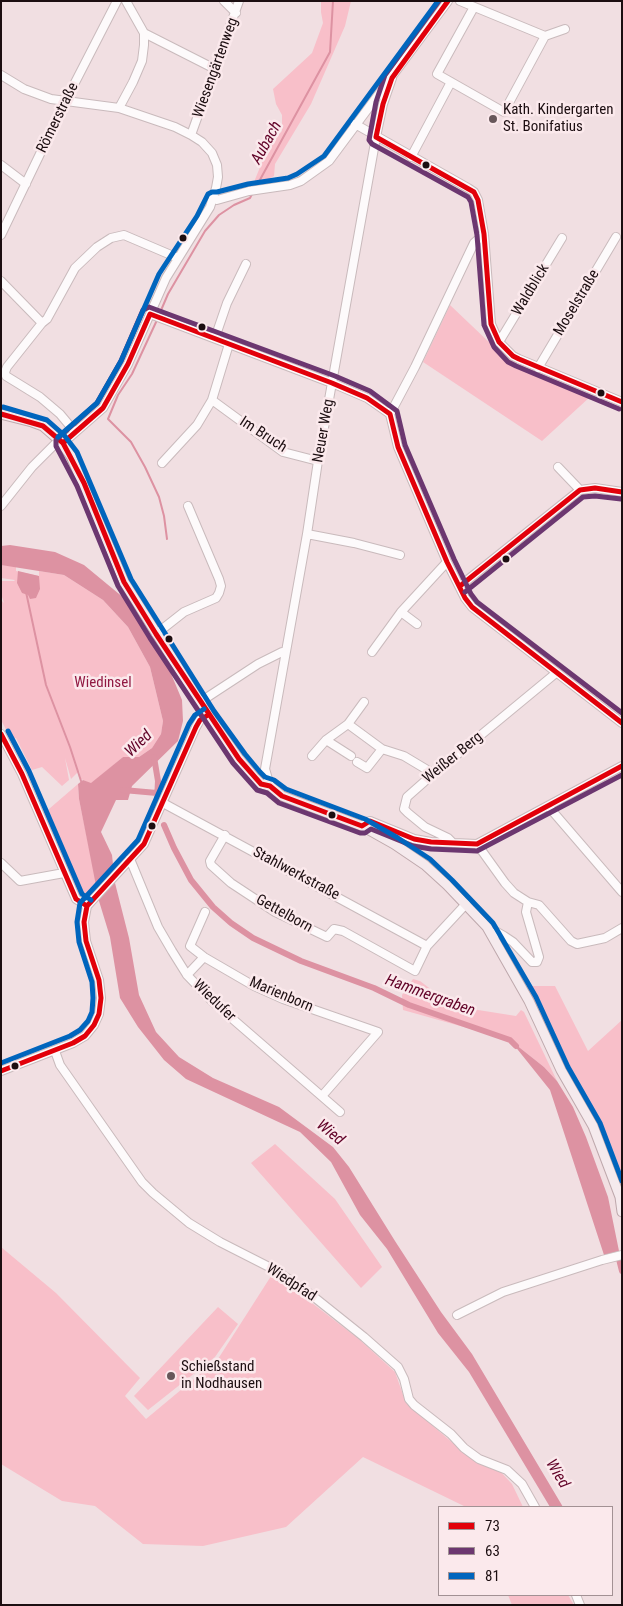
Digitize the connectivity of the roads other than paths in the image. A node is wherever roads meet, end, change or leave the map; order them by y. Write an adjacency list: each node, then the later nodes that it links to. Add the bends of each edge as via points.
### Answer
1 (117, 1): 16 (street, Römerstraße)
2 (126, 1): 10 (street)
3 (224, 1): 8 (street)
4 (239, 1): 8 (street, Wiesengärtenweg)
5 (448, 1): 14 (street)
6 (460, 1): 7 (street)
7 (474, 7): 11 (street); 15 (street, via 437,74)
8 (236, 13): 12 (street, Wiesengärtenweg)
9 (565, 30): 11 (street)
10 (144, 33): 12 (street); 17 (street, via 142,61)
11 (545, 36): 15 (street, via 504,112)
12 (216, 69): 19 (street, Wiesengärtenweg)
13 (1, 75): 16 (street, via 24,89)
14 (392, 78): 18 (street); 20 (street, Neuer Weg)
15 (451, 82): 21 (street)
16 (65, 102): 17 (street); 23 (street, Römerstraße)
17 (119, 108): 19 (street)
18 (355, 124): 20 (street); 24 (street, via 329,161 301,181)
19 (191, 135): 24 (street, via 212,153 217,165)
20 (376, 137): 21 (street); 38 (street, Neuer Weg)
21 (411, 157): 25 (street, via 474,192)
22 (1, 165): 23 (street)
23 (26, 184): 26 (street, Römerstraße)
24 (214, 199): 29 (street)
25 (484, 234): 35 (street, via 491,324); 42 (street, via 474,243)
26 (1, 235)
27 (616, 237): 37 (street, Moselstraße)
28 (562, 238): 35 (street, Waldblick)
29 (178, 258): 32 (street, via 166,278); 33 (street, via 124,235 111,238 75,268)
30 (246, 264): 34 (street)
31 (1, 281): 33 (street)
32 (156, 317): 34 (street); 43 (street, via 99,414)
33 (44, 321): 43 (street, via 6,367 6,376 40,397)
34 (215, 338): 36 (street)
35 (499, 342): 37 (street, via 513,356)
36 (228, 344): 38 (street); 39 (street)
37 (538, 368): 40 (street)
38 (332, 383): 42 (street, via 367,398); 45 (street, Neuer Weg)
39 (212, 400): 45 (street, Im Bruch, via 283,452); 46 (street, via 197,425)
40 (622, 402)
41 (1, 414): 44 (main road, via 43,426)
42 (390, 414): 54 (street, via 398,447)
43 (76, 432): 44 (street)
44 (61, 442): 50 (street, via 36,462); 58 (main road, via 72,456 124,582)
45 (318, 462): 52 (street, Neuer Weg)
46 (162, 463)
47 (558, 467): 48 (street)
48 (580, 490): 49 (street, via 595,488); 55 (street)
49 (622, 492)
50 (1, 506)
51 (188, 506): 58 (street, via 221,586 216,598 184,612)
52 (307, 534): 53 (street); 60 (street, Neuer Weg)
53 (400, 555)
54 (447, 562): 55 (street); 56 (street)
55 (460, 586): 61 (street, via 472,607)
56 (401, 612): 57 (street); 59 (street)
57 (417, 624)
58 (156, 634): 62 (main road)
59 (372, 652)
60 (285, 653): 62 (street, via 258,664); 75 (street, Neuer Weg, via 265,769)
61 (556, 673): 65 (street); 74 (street, Weißer Berg)
62 (200, 702): 64 (main road)
63 (364, 702): 66 (street)
64 (208, 714): 75 (main road, via 247,769 261,784); 76 (street, via 196,727)
65 (622, 723)
66 (348, 724): 68 (street); 69 (street)
67 (1, 734): 84 (street, via 22,774)
68 (326, 740): 70 (street); 72 (street)
69 (382, 749): 72 (street); 74 (street, via 404,756)
70 (312, 756)
71 (622, 766): 77 (street)
72 (367, 768): 73 (street)
73 (374, 774)
74 (434, 774): 80 (street, Weißer Berg, via 408,798 404,809 425,827)
75 (270, 786): 78 (main road, via 282,796)
76 (163, 803): 79 (street, Stahlwerkstraße); 82 (street, via 144,844)
77 (548, 806): 81 (street); 85 (street)
78 (362, 826): 80 (street, via 370,822 414,839); 87 (main road, via 425,865)
79 (225, 835): 92 (street, Stahlwerkstraße); 92 (street, Gettelborn, via 210,861 211,865 231,883 275,912 327,937 334,929 342,931 415,971)
80 (453, 843): 81 (street)
81 (477, 844): 86 (street, via 505,883)
82 (130, 859): 88 (street); 94 (street, Wiedufer, via 158,927)
83 (1, 863): 84 (street, via 20,882)
84 (64, 873): 88 (street, via 76,899)
85 (622, 892)
86 (528, 902): 90 (street, via 539,905 577,944 605,938); 91 (street, via 526,912 539,958 537,962 532,962 504,936 497,932)
87 (466, 904): 91 (main road); 92 (street)
88 (87, 906): 95 (street, via 84,922 86,941 99,980 100,1008 94,1026 85,1036)
89 (205, 912): 93 (street, Marienborn, via 190,946)
90 (622, 928)
91 (491, 934): 99 (main road, via 593,1126 620,1197)
92 (427, 946)
93 (204, 958): 94 (street); 97 (street, Marienborn, via 254,986 378,1032)
94 (187, 975): 97 (street, Wiedufer, via 213,1002)
95 (55, 1051): 96 (street); 102 (street, Wiedpfad, via 60,1065 153,1193 189,1223 276,1271 364,1337 398,1367 414,1405 479,1459 507,1470 522,1484)
96 (1, 1071)
97 (322, 1096): 98 (street, Wiedufer)
98 (340, 1112)
99 (622, 1212)
100 (622, 1255): 101 (street, via 503,1292)
101 (456, 1315)
102 (534, 1506)

